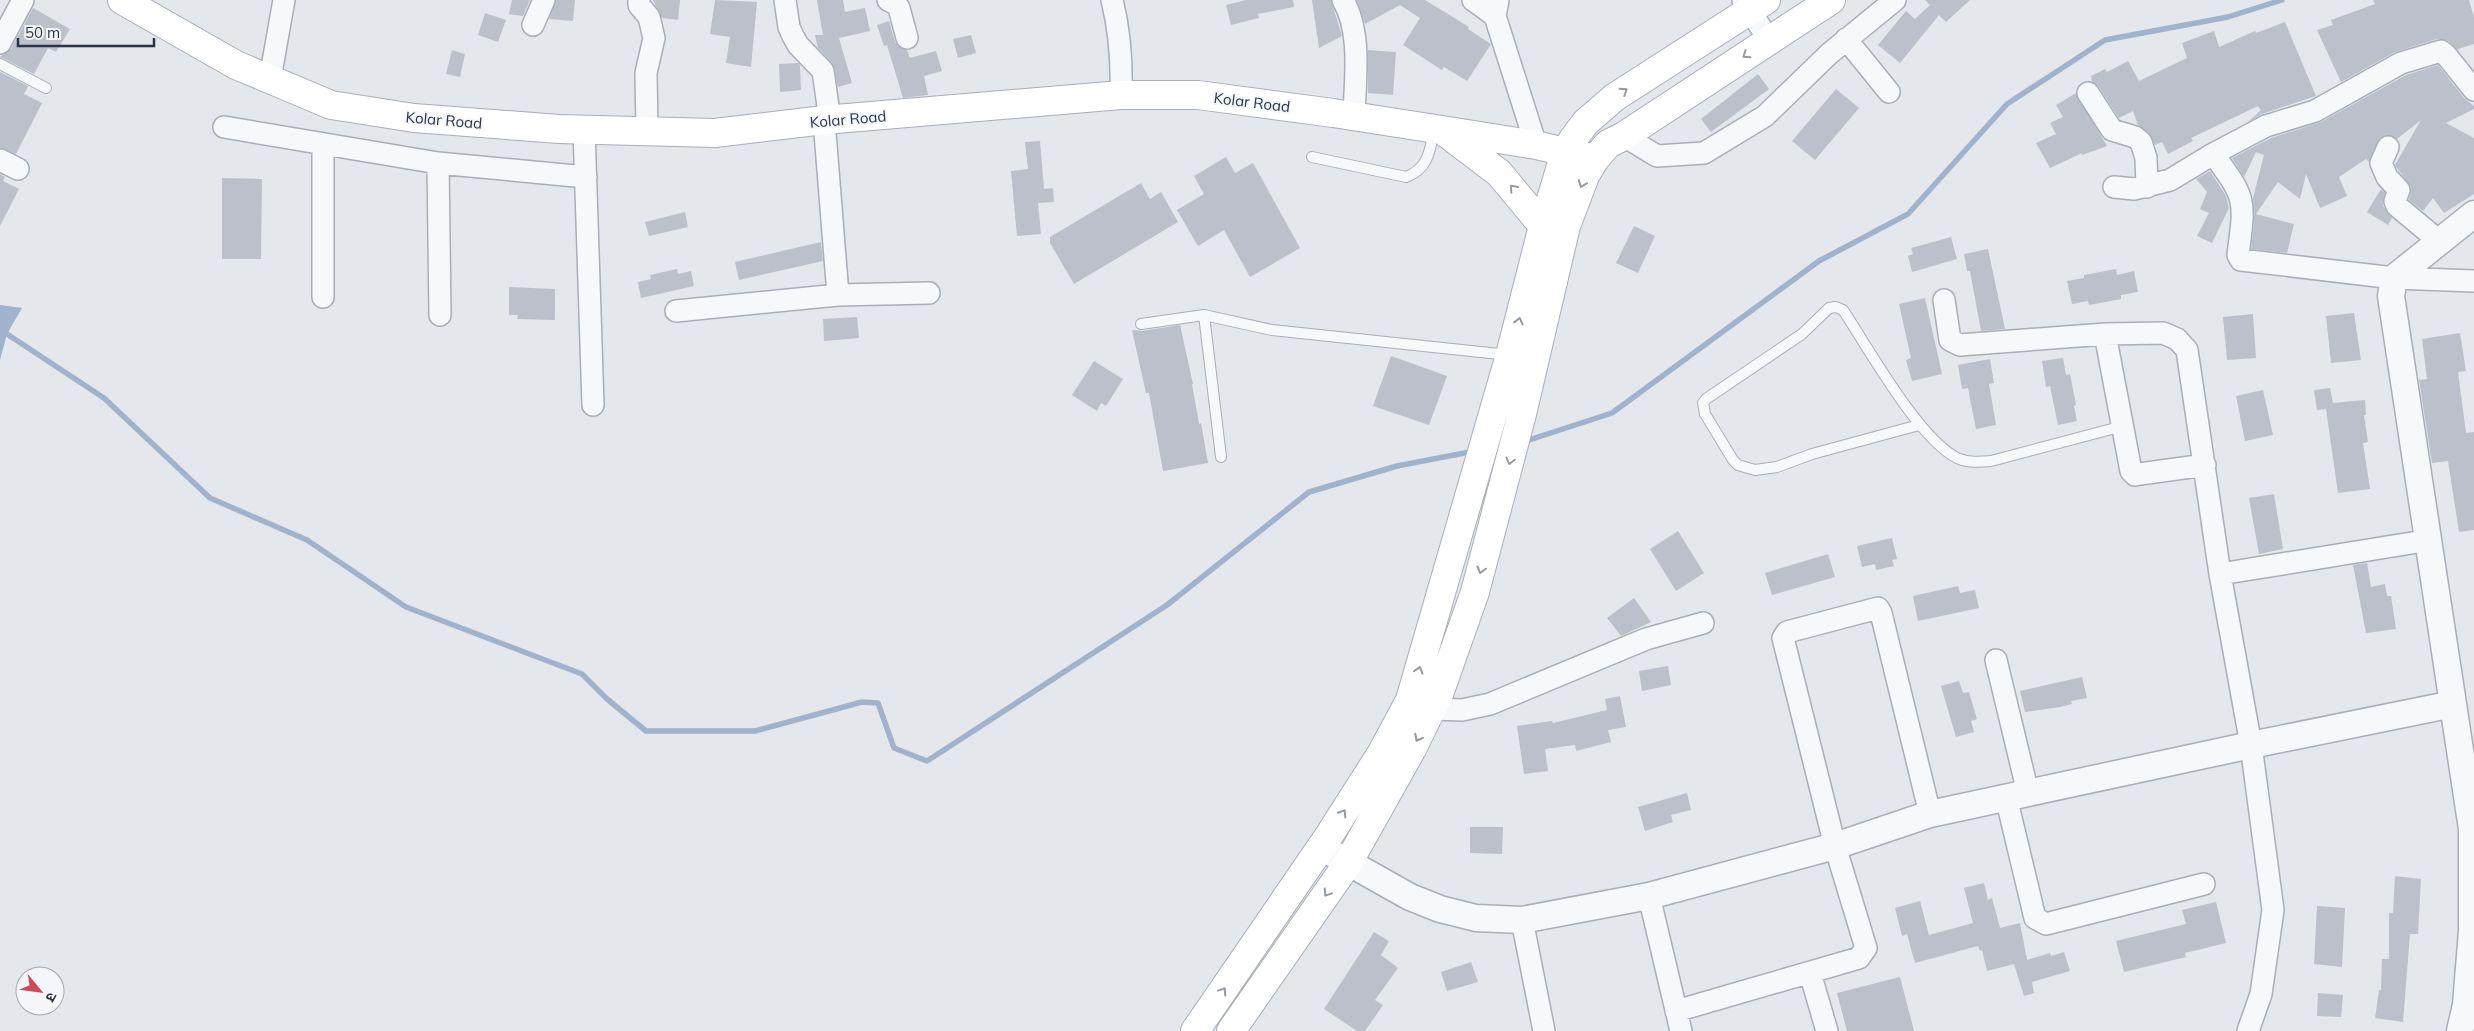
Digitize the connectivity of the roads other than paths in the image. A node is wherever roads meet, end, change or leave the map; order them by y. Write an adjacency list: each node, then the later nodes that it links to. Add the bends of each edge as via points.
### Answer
1 (23, 0): 19 (street)
2 (122, 0): 21 (main road, Kolar Road, via 236,65)
3 (284, 0): 21 (street)
4 (544, 0): 15 (street)
5 (639, 0): 32 (street, via 639,5 649,17 654,38 646,74)
6 (785, 0): 28 (street, via 788,27 798,45 823,71)
7 (888, 0): 16 (street, via 899,8)
8 (1112, 0): 26 (street, via 1122,58)
9 (1343, 0): 27 (street, via 1352,20)
10 (1473, 0): 14 (street)
11 (1831, 0): 18 (main road)
12 (1895, 0): 17 (street)
13 (1752, 4): 18 (street); 37 (main road, one-way to 13, via 1586,122 1615,96)
14 (1497, 8): 35 (street)
15 (533, 25)
16 (907, 38)
17 (1846, 39): 24 (street); 33 (street, via 1765,116 1704,153 1657,156)
18 (1770, 40): 33 (main road, one-way to 33)
19 (0, 43)
20 (0, 64): 22 (lane)
21 (270, 79): 30 (main road, Kolar Road, via 331,105 395,115)
22 (46, 88)
23 (2474, 90): 38 (street, via 2440,52 2401,63 2315,111 2266,126)
24 (1888, 92)
25 (2088, 93): 43 (street, via 2112,130 2141,142 2146,158)
26 (1121, 95): 27 (main road, Kolar Road, via 1198,95); 28 (main road, Kolar Road)
27 (1354, 116): 31 (main road, Kolar Road)
28 (827, 120): 32 (main road, Kolar Road, via 715,133); 51 (street)
29 (224, 127): 34 (street)
30 (584, 129): 32 (main road, Kolar Road); 42 (street)
31 (1438, 130): 35 (main road, Kolar Road); 39 (lane, via 1424,165 1406,177); 46 (main road, one-way to 31, via 1499,173)
32 (647, 131)
33 (1624, 136): 40 (main road, via 1608,144)
34 (323, 144): 41 (street); 52 (street)
35 (1536, 146): 37 (main road, Kolar Road)
36 (2388, 147): 47 (street, via 2380,163 2386,177 2400,192 2395,201 2397,206)
37 (1567, 152): 40 (main road, Kolar Road); 46 (main road)
38 (2213, 154): 43 (street, via 2170,180); 48 (street, via 2241,194 2243,210 2238,255 2241,260)
39 (1312, 156)
40 (1595, 159): 70 (main road, one-way to 70, via 1566,226 1522,414 1475,592)
41 (438, 163): 42 (street); 56 (street)
42 (586, 177): 60 (street)
43 (2147, 186): 44 (street, via 2134,189)
44 (2114, 187)
45 (2474, 214): 47 (street)
46 (1544, 226): 59 (main road, one-way to 46)
47 (2439, 241): 48 (street)
48 (2394, 278): 49 (street); 65 (street, via 2391,296)
49 (2473, 287)
50 (929, 293): 51 (street)
51 (838, 295): 54 (street)
52 (324, 297)
53 (1944, 300): 58 (street, via 1950,340 1960,345)
54 (676, 311)
55 (1204, 314): 57 (lane); 59 (lane, via 1272,330); 63 (lane)
56 (440, 315)
57 (1141, 324)
58 (2106, 334): 62 (street); 64 (street, via 2163,332 2186,350)
59 (1510, 355): 76 (main road, one-way to 59, via 1381,754 1410,700)
60 (592, 405)
61 (1919, 425): 61 (lane, via 1843,310 1836,307 1829,308 1802,334 1703,403 1705,414 1732,460 1755,470 1777,467 1812,454); 62 (lane, via 1957,458 1978,462)
62 (2123, 426): 64 (street, via 2131,471 2135,475)
63 (1221, 456)
64 (2205, 465): 66 (street)
65 (2430, 540): 66 (street); 69 (street)
66 (2220, 574): 71 (street)
67 (1703, 623): 70 (street, via 1646,638 1490,704 1462,710)
68 (1996, 660): 72 (street)
69 (2454, 704): 71 (street); 74 (street)
70 (1432, 708): 77 (main road, one-way to 77)
71 (2251, 745): 72 (street); 88 (street, via 2273,910 2261,994)
72 (2017, 795): 73 (street); 78 (street, via 2035,918 2039,922 2046,924)
73 (1930, 814): 75 (street); 75 (street, via 1878,608 1787,632 1783,638)
74 (2473, 829): 89 (street, via 2472,932 2466,1005)
75 (1835, 846): 79 (street); 81 (street, via 1866,948 1859,958)
76 (1321, 847): 77 (street); 83 (main road, one-way to 76)
77 (1348, 862): 80 (street, via 1410,897 1440,909 1476,918); 84 (main road, one-way to 84)
78 (2204, 884)
79 (1649, 896): 80 (street); 82 (street)
80 (1522, 920): 85 (street)
81 (1810, 973): 82 (street); 87 (street)
82 (1676, 1010): 86 (street)
83 (1195, 1031)
84 (1231, 1031)
85 (1544, 1031)
86 (1681, 1031)
87 (1827, 1031)
88 (2248, 1031)
89 (2460, 1031)

